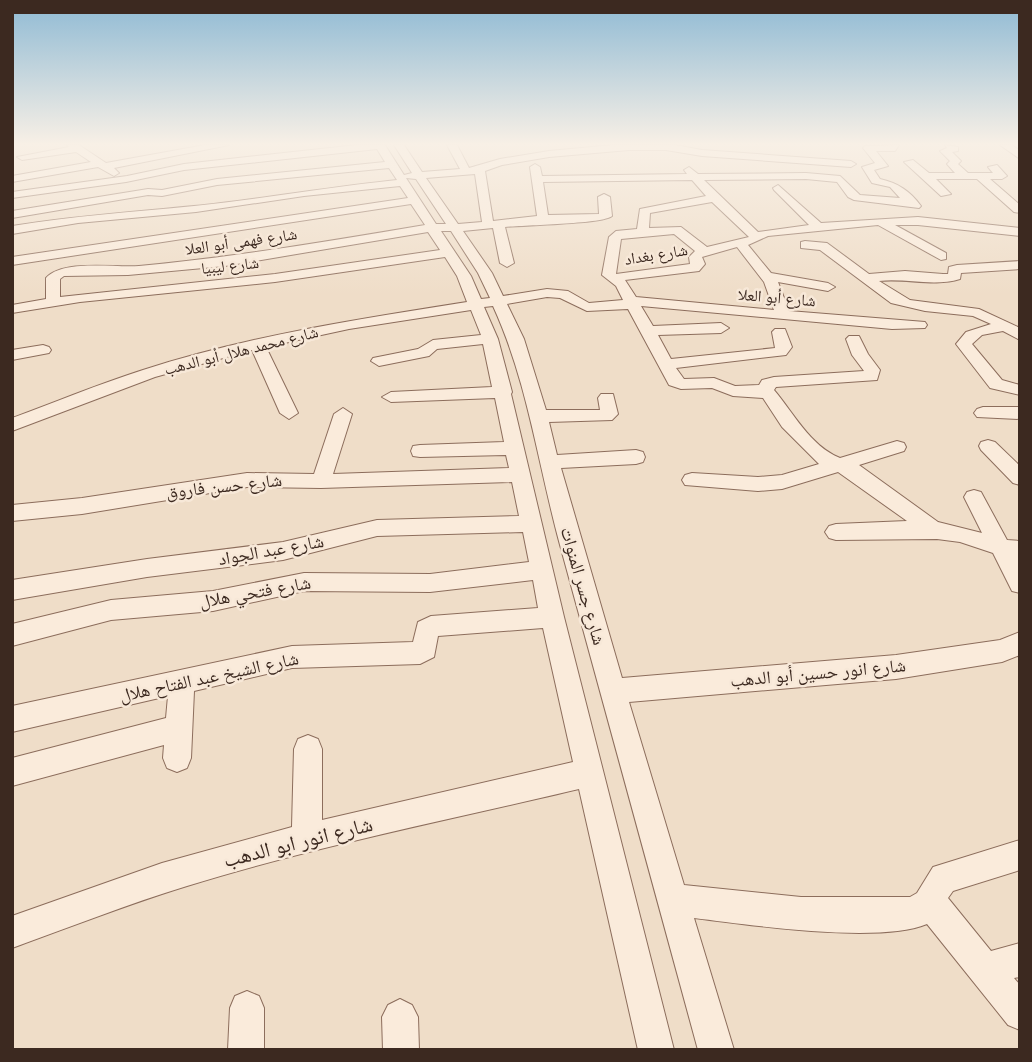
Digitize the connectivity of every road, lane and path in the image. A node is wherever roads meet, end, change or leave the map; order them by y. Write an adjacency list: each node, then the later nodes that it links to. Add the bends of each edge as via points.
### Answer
1 (710, 194): 26 (street)
2 (133, 195): 15 (street)
3 (265, 195): 22 (street, via 196,209)
4 (295, 195): 30 (street)
5 (419, 195): 20 (street, شارع جسر المنوات)
6 (486, 195): 19 (street)
7 (539, 195): 16 (street)
8 (708, 195): 24 (street, via 644,211)
9 (785, 195): 21 (street)
10 (854, 195): 13 (street)
11 (903, 195): 13 (street)
12 (604, 197): 16 (street, شارع فهمى أبو العلا, via 604,218)
13 (912, 202): 18 (street)
14 (850, 204): 17 (street)
15 (12, 215)
16 (543, 219): 19 (street, شارع فهمى أبو العلا)
17 (879, 222): 18 (street, شارع بغداد); 21 (street, شارع بغداد); 34 (street)
18 (930, 222): 25 (street, شارع بغداد)
19 (493, 224): 20 (street, شارع فهمى أبو العلا); 37 (street)
20 (444, 228): 33 (street, شارع جسر المنوات); 41 (street, شارع فهمى أبو العلا, via 198,266); 50 (street, شارع جسر المنوات, via 485,273)
21 (821, 228): 23 (street, شارع بغداد); 28 (street)
22 (12, 230)
23 (791, 230): 26 (street, شارع بغداد); 31 (street)
24 (643, 232): 32 (street, via 691,234); 44 (street, via 615,236 608,271)
25 (1013, 232): 27 (street)
26 (757, 237): 29 (street, شارع بغداد)
27 (1020, 240)
28 (841, 241)
29 (740, 243): 32 (street, شارع بغداد); 42 (street)
30 (106, 245): 35 (street); 41 (street)
31 (805, 246): 36 (street); 43 (street, via 823,246)
32 (705, 251): 44 (street, شارع بغداد, via 695,256 698,264 694,268)
33 (450, 252): 49 (street, شارع ليبيا, via 275,278); 50 (street, شارع جسر المنوات)
34 (941, 256)
35 (12, 261)
36 (818, 262)
37 (507, 263)
38 (1020, 265): 39 (street)
39 (999, 266): 40 (street); 45 (street)
40 (981, 267): 43 (street, via 957,269 955,276 944,279 911,275); 46 (street)
41 (82, 270): 49 (street, شارع فهمى أبو العلا, via 54,277)
42 (768, 276): 47 (street); 53 (street)
43 (865, 278): 56 (street, via 902,303 976,313)
44 (616, 279): 51 (street)
45 (1020, 282)
46 (1004, 283)
47 (828, 287)
48 (982, 297): 56 (street)
49 (53, 302): 52 (street, شارع ليبيا)
50 (489, 302): 51 (street, via 557,293 587,307); 60 (street, شارع جسر المنوات); 61 (street, شارع محمد هلال أبو الدهب); 75 (street, شارع جسر المنوات, via 516,339)
51 (631, 302): 53 (street, شارع أبو العلا); 58 (street)
52 (12, 309)
53 (783, 315): 54 (street, شارع أبو العلا)
54 (855, 322): 55 (street, شارع أبو العلا); 67 (street, via 860,355 872,370 871,376 774,382)
55 (920, 325)
56 (1007, 327): 66 (street, via 983,330 964,344 992,381)
57 (721, 328): 58 (street)
58 (648, 331): 65 (street)
59 (780, 332): 65 (street, via 784,349 780,352)
60 (491, 339): 64 (street, via 433,345 423,353); 68 (street, شارع جسر المنوات)
61 (257, 344): 71 (street); 76 (street, شارع محمد هلال أبو الدهب, via 149,373)
62 (43, 350): 63 (street)
63 (12, 355)
64 (379, 360)
65 (666, 364): 67 (street, via 679,383)
66 (1020, 390)
67 (765, 391): 83 (street, via 788,423)
68 (504, 392): 69 (street); 79 (street, شارع جسر المنوات)
69 (391, 397)
70 (607, 398): 75 (street, via 607,416)
71 (289, 413)
72 (984, 413): 73 (street)
73 (1020, 413)
74 (343, 414): 87 (street)
75 (539, 416): 82 (street, شارع جسر المنوات)
76 (12, 425)
77 (988, 446): 85 (street)
78 (897, 447): 83 (street)
79 (516, 448): 80 (street); 84 (street, شارع جسر المنوات)
80 (420, 451)
81 (636, 457): 82 (street)
82 (551, 462): 101 (street, شارع جسر المنوات)
83 (839, 465): 86 (street, via 782,482); 91 (street, via 857,473)
84 (522, 475): 87 (street, شارع حسن فاروق); 90 (street, شارع جسر المنوات)
85 (1020, 478)
86 (692, 480)
87 (321, 481): 89 (street, شارع حسن فاروق, via 247,480)
88 (974, 497): 93 (street)
89 (12, 513)
90 (531, 524): 94 (street, شارع جسر المنوات); 96 (street, شارع عبد الجواد, via 377,528 283,551)
91 (933, 530): 92 (street); 93 (street)
92 (836, 532)
93 (1009, 549): 95 (street)
94 (542, 570): 97 (street, شارع جسر المنوات); 98 (street, شارع فتحي هلال, via 430,583 304,582 213,601 111,610)
95 (1020, 584)
96 (12, 590)
97 (552, 617): 100 (street, شارع الشيخ عبد الفتاح هلال, via 428,626 424,651 417,654 292,657); 107 (street, شارع جسر المنوات)
98 (12, 635)
99 (1020, 643): 101 (street, شارع انور حسين أبو الدهب, via 1002,651 896,667)
100 (182, 682): 102 (street, شارع الشيخ عبد الفتاح هلال); 103 (street)
101 (614, 691): 110 (street, شارع جسر المنوات)
102 (12, 719)
103 (179, 728): 105 (street); 106 (street)
104 (308, 750): 108 (street)
105 (177, 758)
106 (12, 772)
107 (590, 772): 108 (street, شارع انور ابو الدهب); 118 (street, شارع جسر المنوات)
108 (307, 838): 112 (street, شارع انور ابو الدهب, via 211,863)
109 (1020, 855): 111 (street, via 944,878)
110 (674, 900): 111 (street, via 859,915 920,911); 119 (street, شارع جسر المنوات)
111 (931, 903): 114 (street)
112 (12, 932)
113 (1020, 960): 114 (street)
114 (985, 970): 116 (street)
115 (247, 1008): 117 (street)
116 (1020, 1013)
117 (246, 1050)
118 (656, 1050)
119 (716, 1050)

